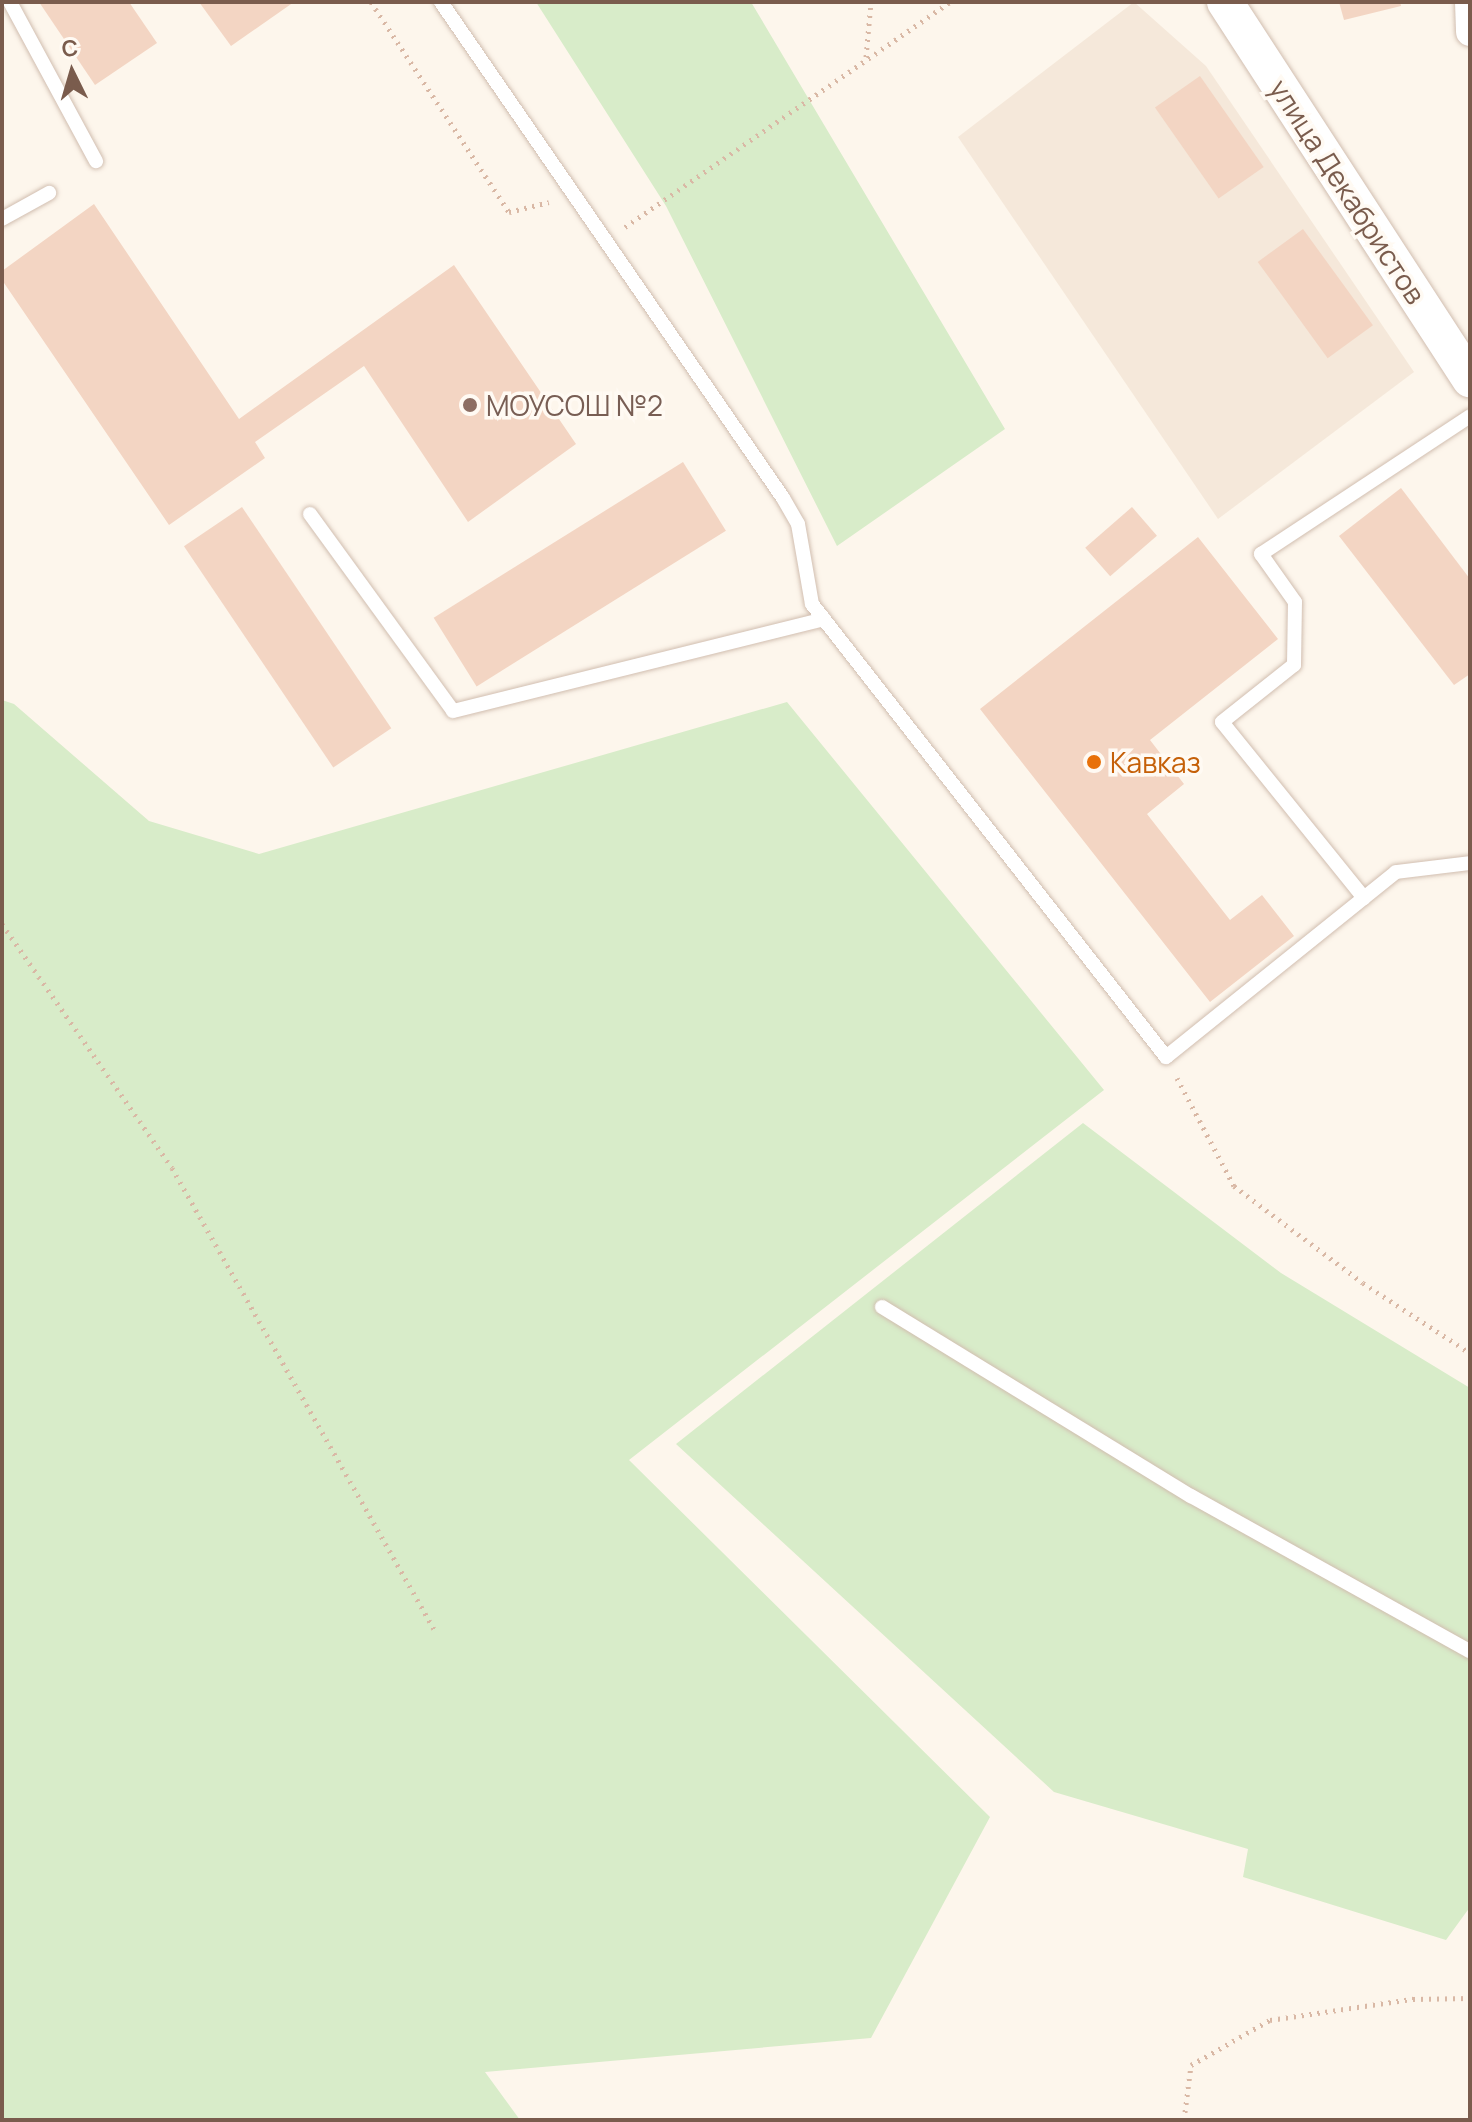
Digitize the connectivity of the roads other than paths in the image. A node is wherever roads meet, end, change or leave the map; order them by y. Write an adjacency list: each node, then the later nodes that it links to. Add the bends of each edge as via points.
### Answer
1 (10, 2): 6 (lane)
2 (441, 2): 12 (lane, via 798,524 812,604)
3 (1225, 2): 9 (street, улица Декабристов)
4 (1469, 2): 5 (street)
5 (1470, 32)
6 (96, 161)
7 (49, 193): 8 (lane)
8 (2, 219)
9 (1470, 379)
10 (1470, 416): 14 (lane, via 1261,554 1295,602 1294,665 1222,722)
11 (310, 514): 12 (lane, via 453,711)
12 (824, 619): 14 (lane, via 1166,1057)
13 (1470, 863): 14 (lane, via 1396,872)
14 (1364, 898)
15 (882, 1307): 16 (lane, via 1191,1496)
16 (1470, 1651)

